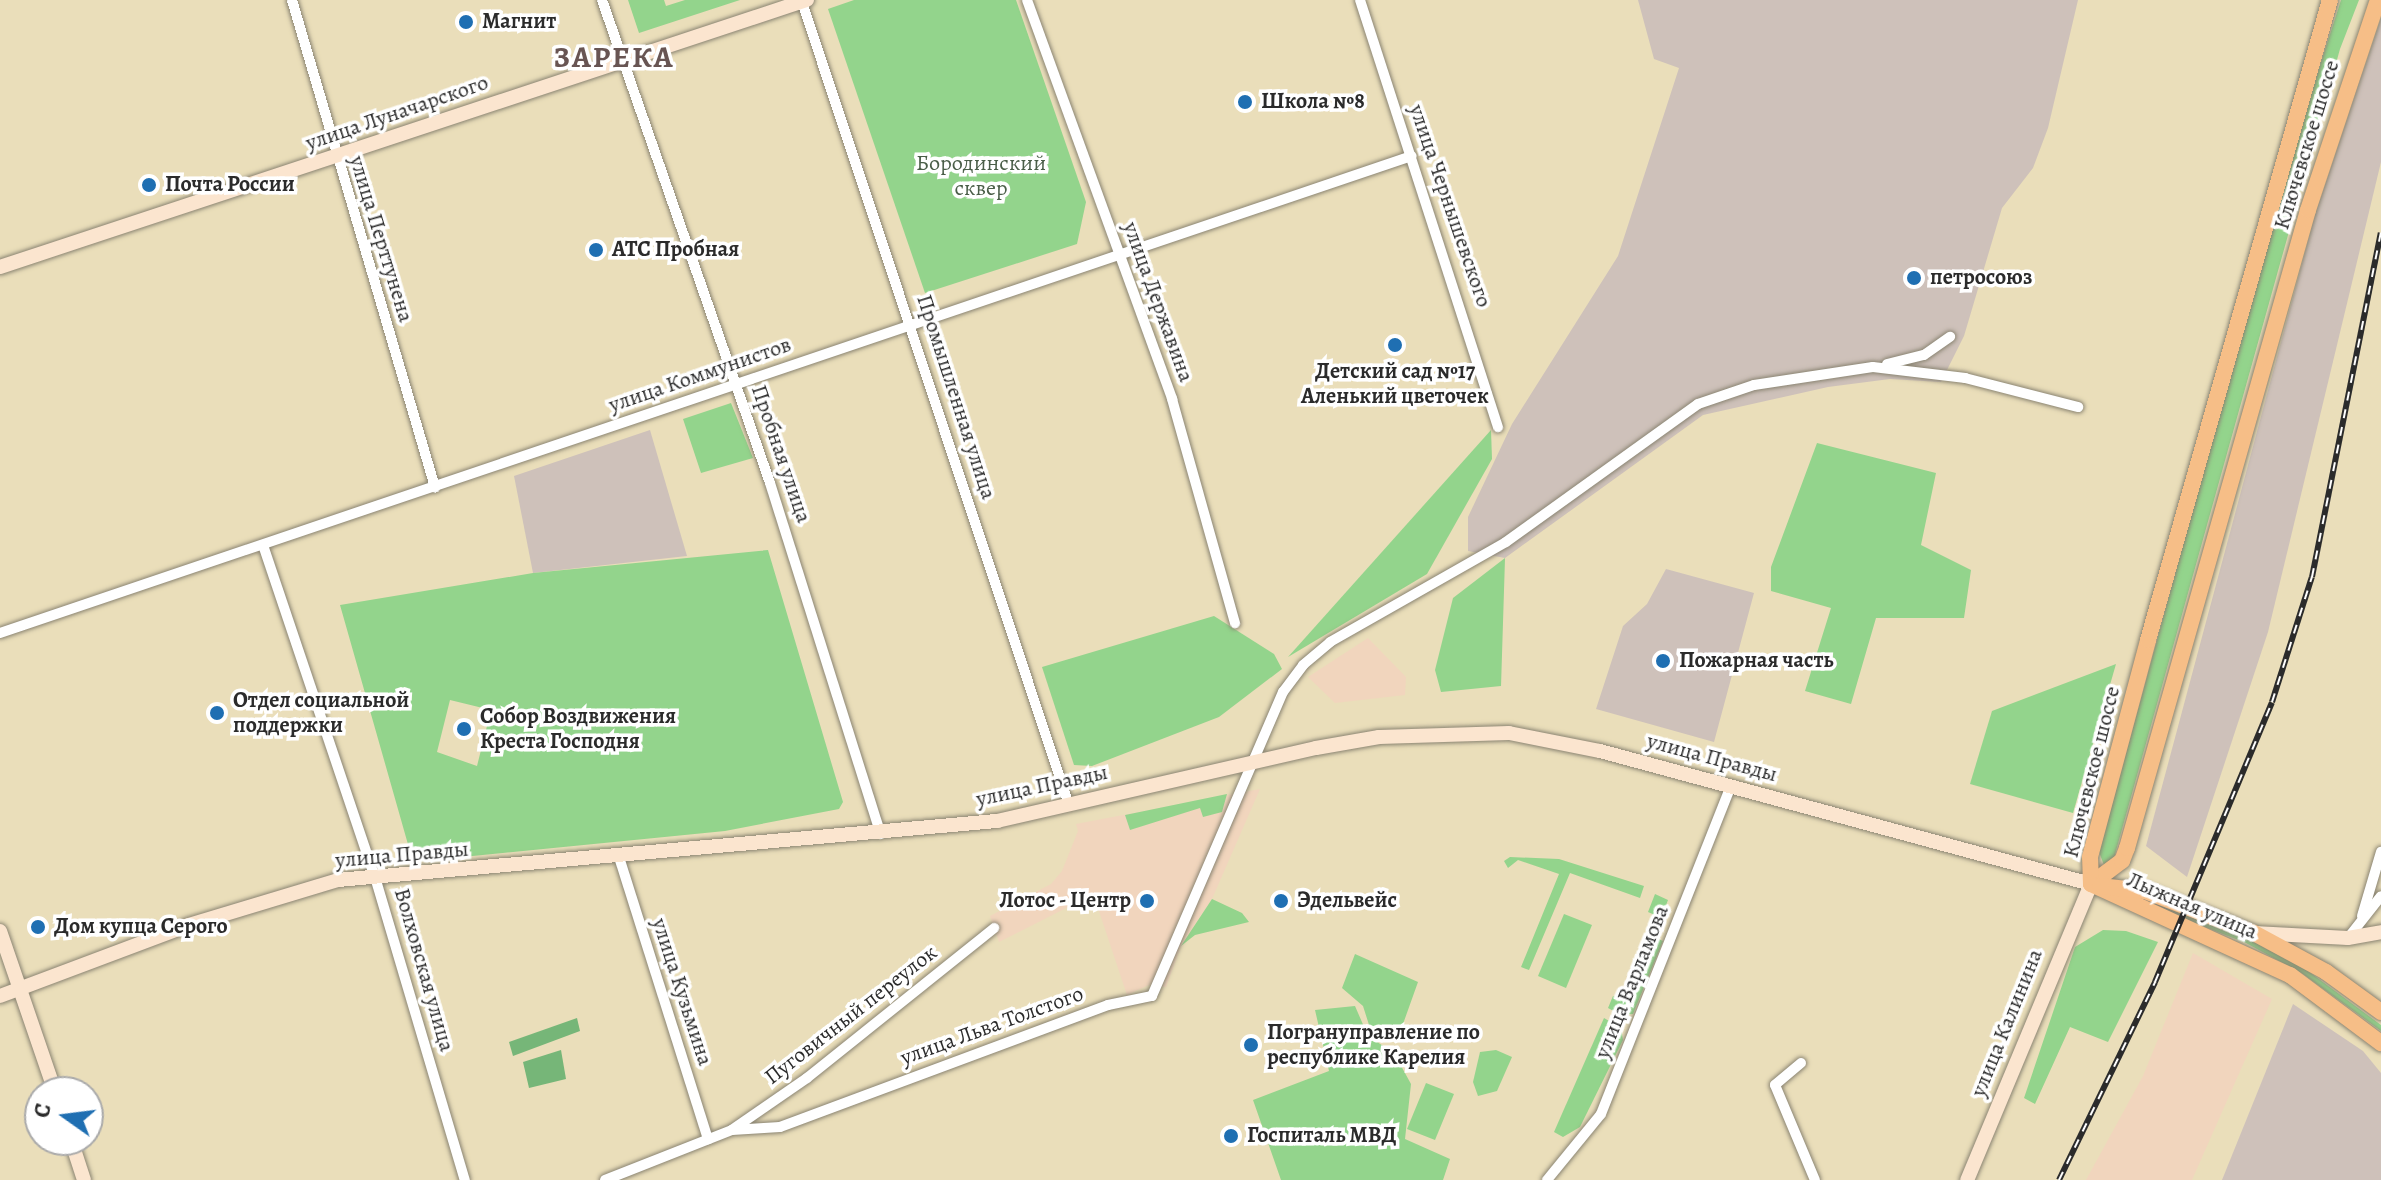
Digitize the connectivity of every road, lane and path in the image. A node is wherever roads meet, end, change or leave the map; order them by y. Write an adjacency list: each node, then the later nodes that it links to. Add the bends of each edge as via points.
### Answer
1 (292, 0): 10 (street, улица Перттунена)
2 (602, 0): 8 (street, Пробная улица)
3 (1027, 0): 11 (street, улица Державина, via 1088,179)
4 (1360, 0): 9 (street, улица Чернышевского)
5 (2330, 0): 30 (main road, Ключевское шоссе, via 2148,640 2090,857)
6 (2378, 0): 30 (main road, Ключевское шоссе, via 2308,210 2127,848 2122,861)
7 (804, 1): 8 (main road, улица Луначарского); 13 (street, Промышленная улица)
8 (621, 62): 10 (main road, улица Луначарского); 16 (street, Пробная улица)
9 (1412, 156): 11 (street, улица Коммунистов); 18 (street, улица Чернышевского)
10 (336, 157): 12 (main road, улица Луначарского); 19 (street, улица Перттунена)
11 (1120, 254): 13 (street, улица Коммунистов); 21 (street, улица Державина, via 1174,406)
12 (0, 267)
13 (910, 322): 16 (street, улица Коммунистов); 25 (street, Промышленная улица)
14 (1950, 337): 15 (street, via 1912,360)
15 (1873, 367): 17 (street, via 1965,378); 23 (street, via 1754,385 1698,404 1506,542 1330,642 1283,692)
16 (736, 385): 19 (street, улица Коммунистов); 26 (street, Пробная улица, via 834,674)
17 (2078, 407)
18 (1498, 427)
19 (435, 487): 20 (street, улица Коммунистов)
20 (263, 545): 22 (street, улица Коммунистов); 29 (street, Волховская улица)
21 (1235, 623)
22 (0, 633)
23 (1252, 761): 24 (main road, улица Правды, via 1379,737 1509,733); 25 (main road, улица Правды); 44 (street, улица Льва Толстого, via 1152,996 1108,1005 780,1127)
24 (1731, 786): 30 (main road, улица Правды); 50 (street, улица Варламова, via 1601,1114)
25 (1069, 805): 26 (main road, улица Правды, via 997,821)
26 (881, 834): 28 (main road, улица Правды)
27 (2381, 852): 32 (street)
28 (619, 857): 29 (main road, улица Правды); 45 (street, улица Кузьмина)
29 (375, 877): 38 (main road, улица Правды, via 338,880 274,898); 48 (street, Волховская улица)
30 (2091, 884): 36 (main road, Лыжная улица, via 2145,891); 41 (main road, Лыжная улица, via 2290,975); 52 (main road, улица Калинина)
31 (2381, 896): 32 (street)
32 (2362, 916): 37 (street)
33 (994, 928): 44 (street, Пуговичный переулок, via 807,1078)
34 (0, 931): 38 (main road)
35 (2381, 932): 37 (main road)
36 (2254, 933): 37 (main road); 40 (main road, Лыжная улица, via 2326,972)
37 (2348, 938)
38 (19, 988): 39 (main road, улица Правды); 43 (main road)
39 (0, 996)
40 (2381, 1012)
41 (2381, 1043)
42 (1801, 1063): 51 (street, via 1775,1085)
43 (49, 1076)
44 (732, 1130): 45 (street, улица Льва Толстого)
45 (708, 1139): 49 (street, улица Льва Толстого)
46 (76, 1156): 47 (main road)
47 (84, 1180)
48 (465, 1180)
49 (605, 1180)
50 (1547, 1180)
51 (1815, 1180)
52 (1967, 1180)

